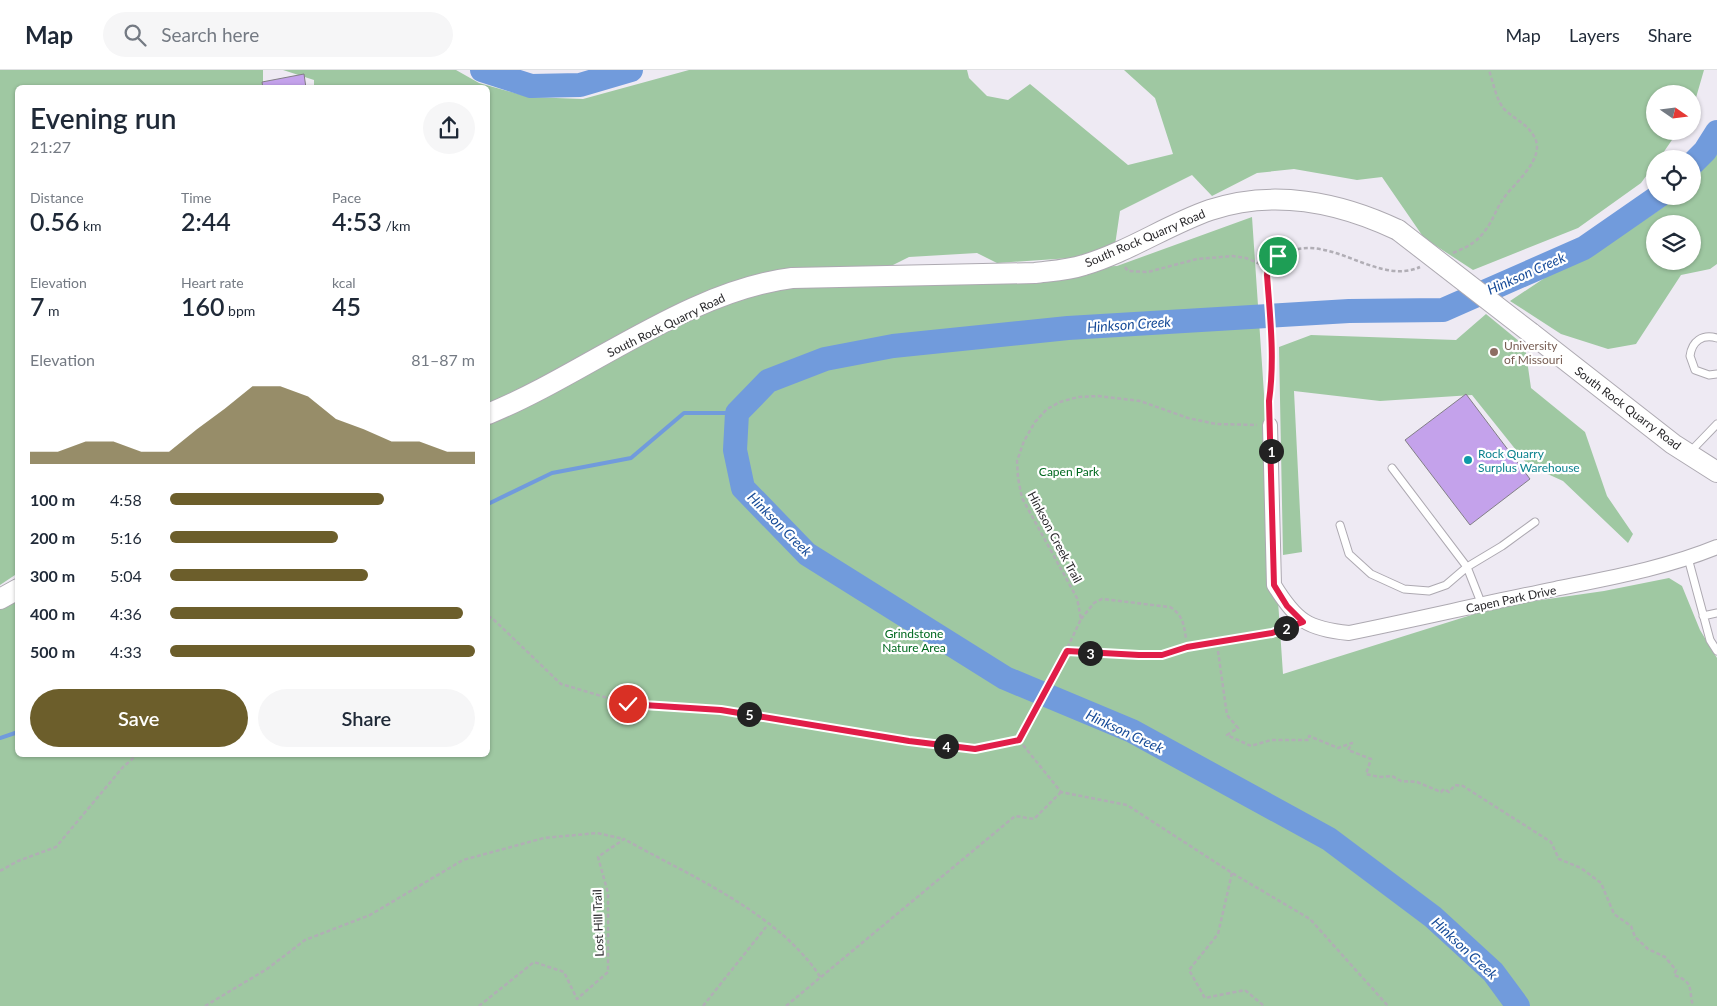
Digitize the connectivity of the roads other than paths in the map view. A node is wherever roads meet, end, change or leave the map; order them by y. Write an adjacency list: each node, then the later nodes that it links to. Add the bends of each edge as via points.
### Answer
1 (1717, 338): 2 (lane, via 1701,338 1695,342 1690,356 1695,370)
2 (1717, 374)
3 (490, 413): 6 (street, South Rock Quarry Road, bridge, via 531,395 684,313 764,282 792,278 1035,273 1083,266 1210,210 1244,202 1298,199 1363,215 1398,230)
4 (1717, 424): 6 (lane)
5 (1270, 425): 19 (street, via 1274,585 1287,606)
6 (1688, 454): 8 (street, South Rock Quarry Road)
7 (1392, 468): 13 (lane)
8 (1717, 472)
9 (1535, 522): 13 (lane)
10 (1340, 524): 13 (lane, via 1349,554 1371,574 1404,589 1429,591 1446,585)
11 (1717, 547): 12 (street, Capen Park Drive)
12 (1688, 558): 16 (street, Capen Park Drive); 18 (lane)
13 (1467, 567): 16 (lane)
14 (15, 591): 15 (street)
15 (0, 599)
16 (1482, 605): 19 (street, Capen Park Drive, via 1349,633 1327,631)
17 (1717, 613): 18 (lane)
18 (1703, 616): 21 (lane)
19 (1303, 622): 20 (lane, via 1272,633)
20 (1187, 647)
21 (1717, 651)

